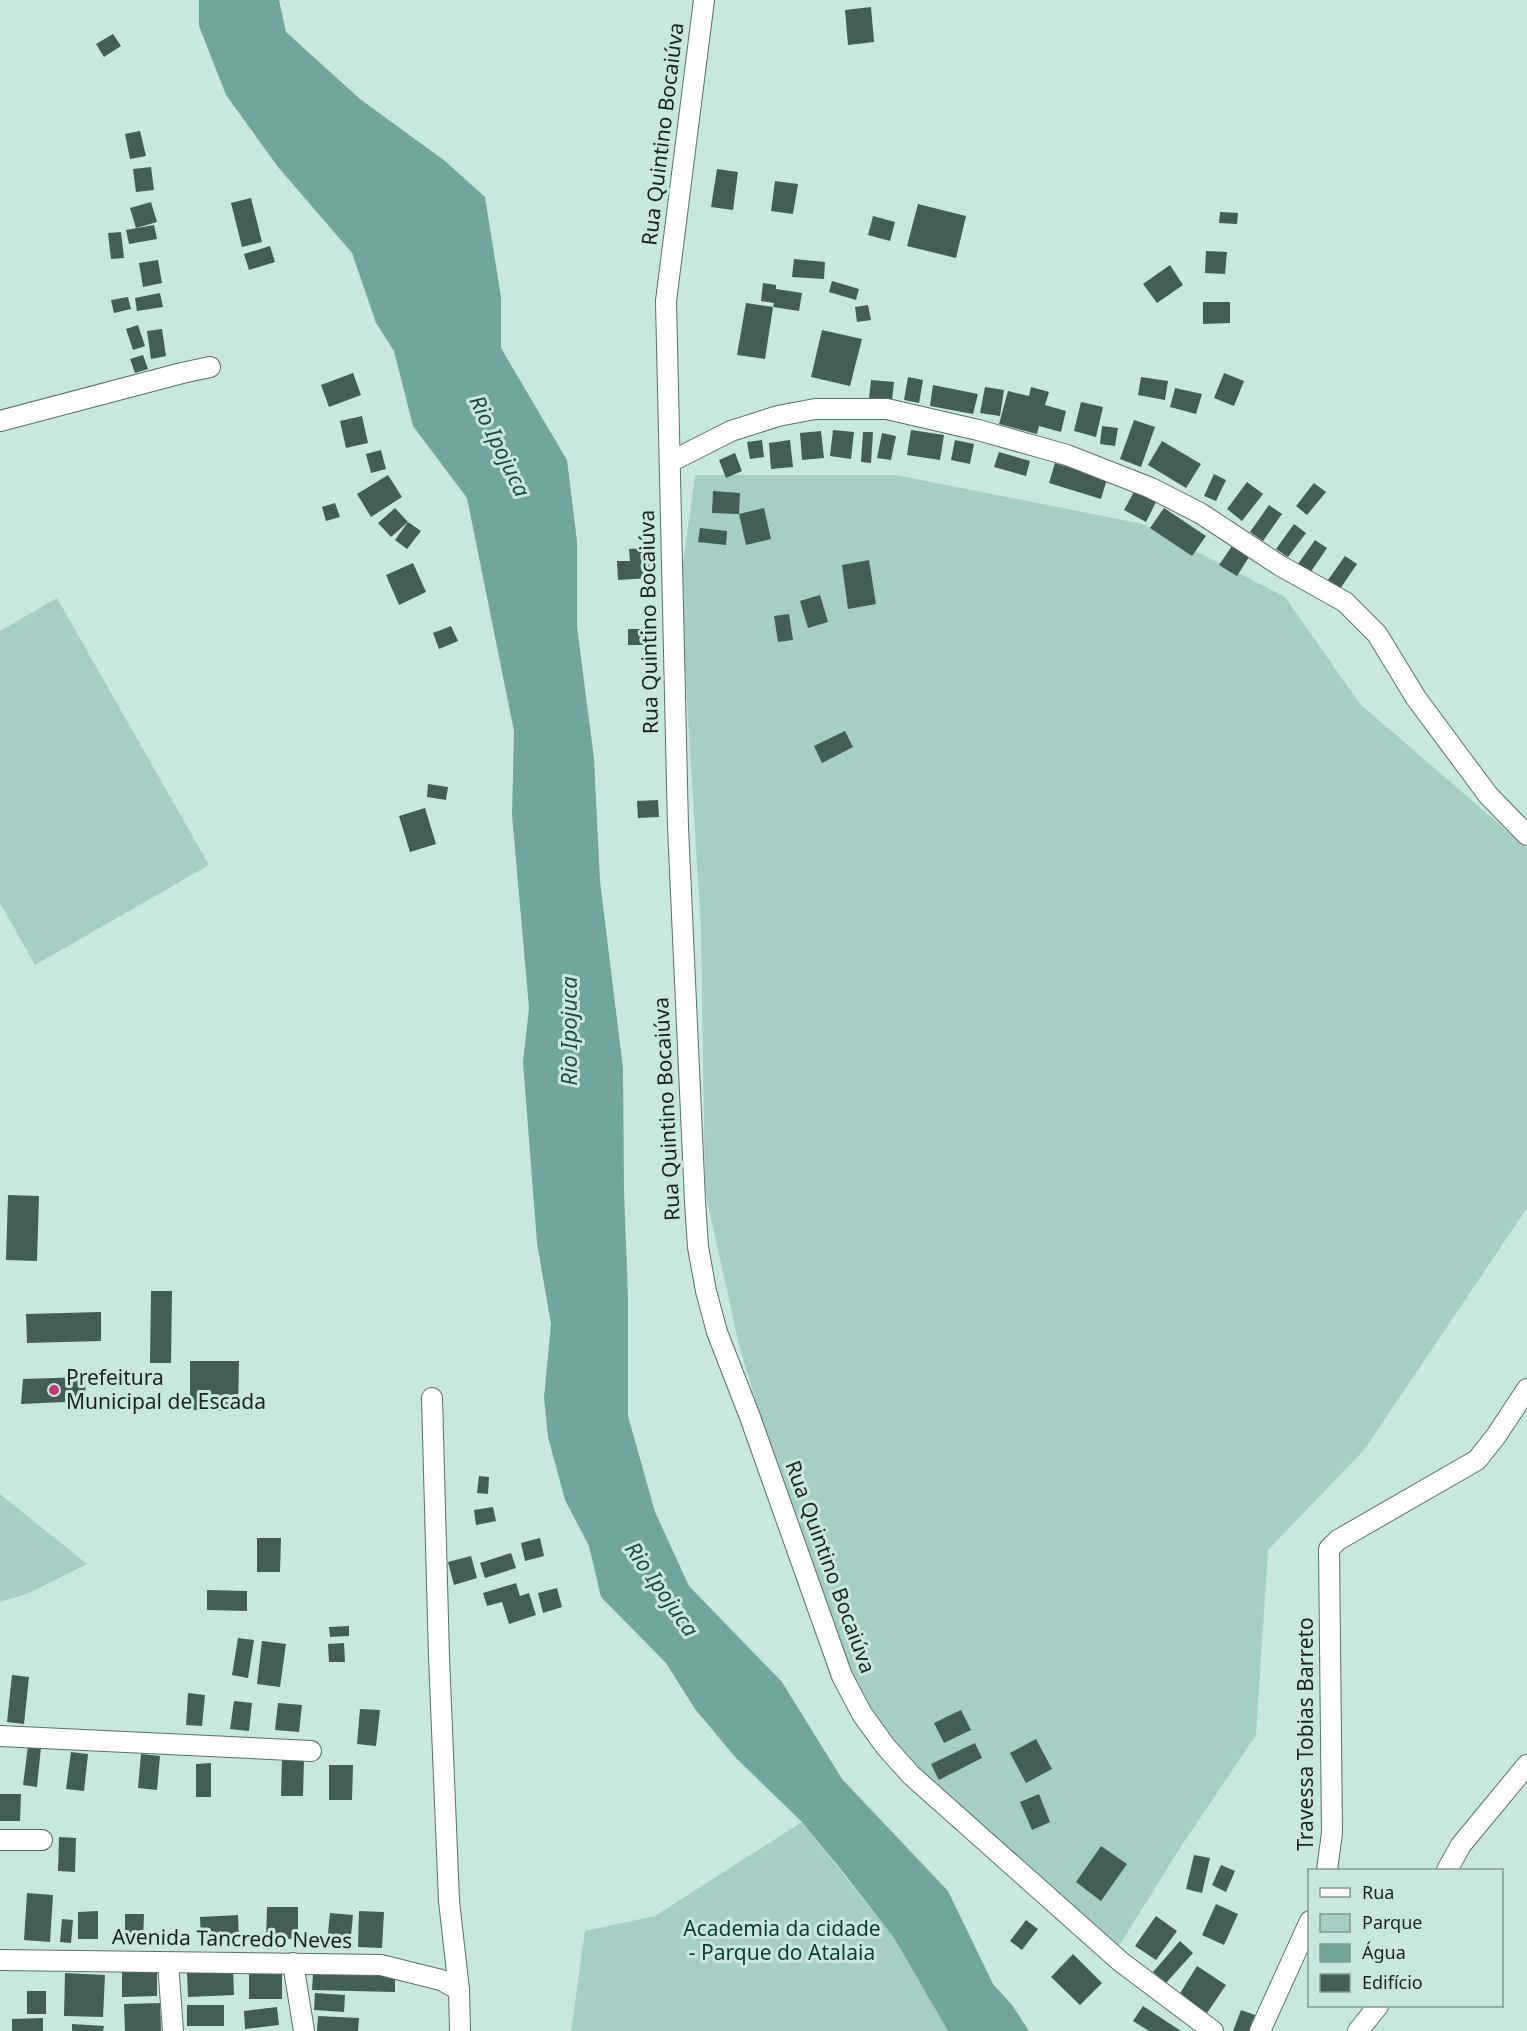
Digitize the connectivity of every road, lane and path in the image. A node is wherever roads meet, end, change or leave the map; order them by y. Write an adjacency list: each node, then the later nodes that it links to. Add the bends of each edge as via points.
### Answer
1 (704, 0): 4 (street, Rua Quintino Bocaiúva, via 666,301)
2 (210, 367): 3 (street)
3 (0, 421)
4 (670, 462): 5 (street, via 731,431 778,416 815,409 887,409 1067,455 1151,488 1200,513 1345,602 1377,634 1416,698 1488,795); 24 (street, Rua Quintino Bocaiúva, via 678,827 695,1201 705,1291 717,1332 842,1676 862,1714 898,1761 950,1812 1121,1962)
5 (1527, 836)
6 (1527, 1389): 13 (street, Travessa Tobias Barreto, via 1477,1460 1338,1540 1329,1549 1332,1833)
7 (432, 1398): 19 (street, via 449,1901)
8 (0, 1736): 9 (street)
9 (311, 1751)
10 (1527, 1765): 14 (street, via 1461,1845)
11 (0, 1840): 12 (street)
12 (42, 1840)
13 (1327, 1869)
14 (1448, 1869)
15 (1308, 1925): 25 (street)
16 (0, 1960): 17 (street, Avenida Tancredo Neves)
17 (168, 1963): 18 (street, Avenida Tancredo Neves); 21 (street)
18 (293, 1963): 19 (street, Avenida Tancredo Neves, via 381,1965 441,1980); 22 (street)
19 (459, 1990): 23 (street)
20 (1377, 2007): 26 (street)
21 (173, 2031)
22 (304, 2031)
23 (460, 2031)
24 (1213, 2031)
25 (1260, 2031)
26 (1358, 2031)

